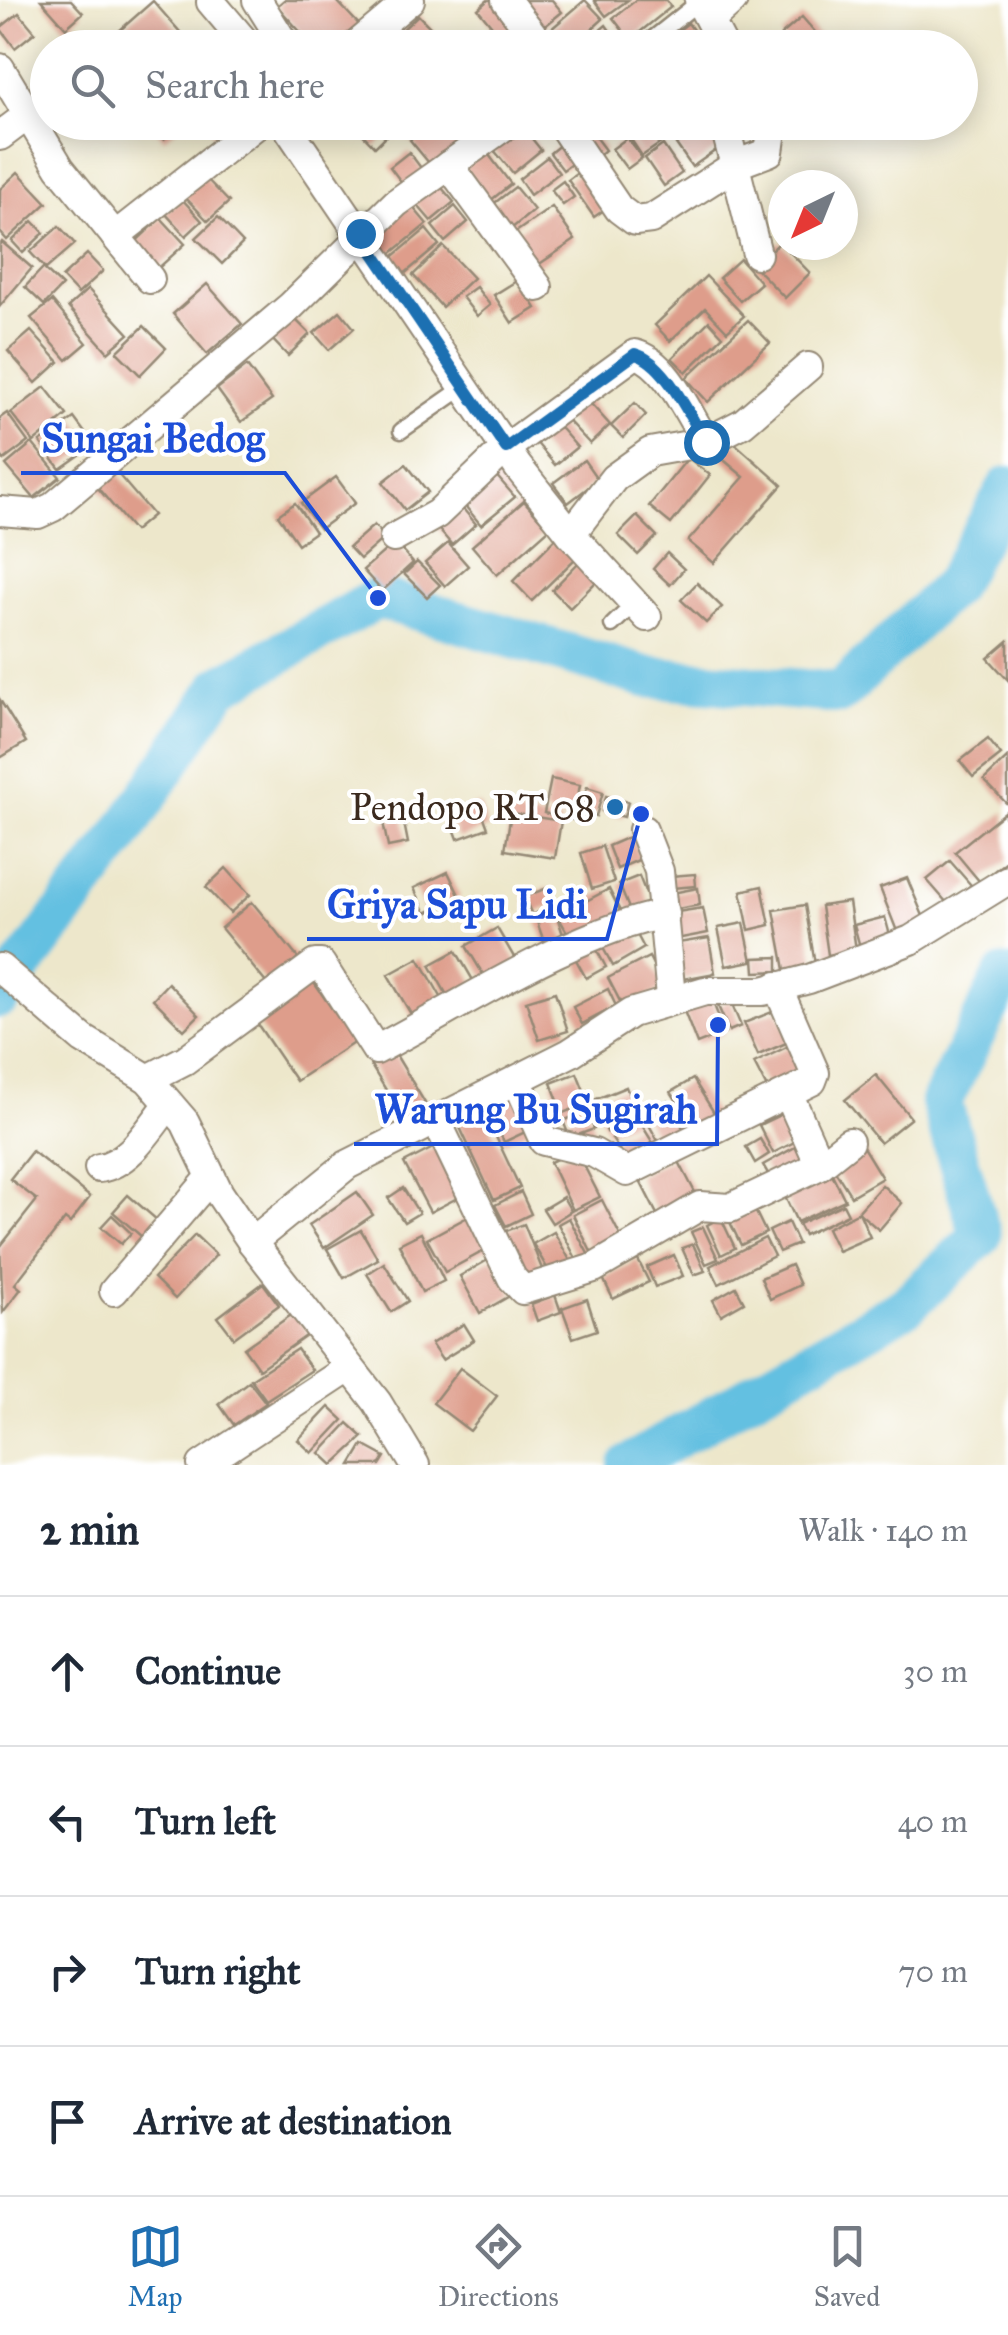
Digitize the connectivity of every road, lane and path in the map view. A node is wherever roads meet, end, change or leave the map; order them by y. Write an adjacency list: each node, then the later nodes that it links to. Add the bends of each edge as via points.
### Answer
1 (257, 0): 7 (street)
2 (410, 0): 8 (street)
3 (506, 0): 9 (street)
4 (210, 2): 6 (street)
5 (711, 5): 10 (lane); 11 (street)
6 (234, 30)
7 (276, 30)
8 (374, 30)
9 (529, 30)
10 (670, 30)
11 (719, 30)
12 (0, 68): 13 (street)
13 (28, 114): 14 (street); 15 (street)
14 (30, 117)
15 (0, 136)
16 (43, 140): 26 (street)
17 (237, 140): 26 (street)
18 (296, 140): 25 (street)
19 (484, 140): 24 (street)
20 (572, 140): 23 (street, via 619,210 635,220 652,218)
21 (730, 140): 23 (street)
22 (771, 140): 23 (street, via 769,152)
23 (737, 164): 27 (street)
24 (449, 165): 25 (street); 29 (street)
25 (360, 233): 31 (street); 35 (street, via 290,306 54,506 38,514)
26 (115, 236): 28 (street)
27 (757, 254)
28 (150, 279)
29 (538, 287)
30 (808, 367): 33 (street, via 743,424)
31 (464, 387): 32 (lane); 34 (street)
32 (401, 431)
33 (706, 442): 34 (street, via 659,370 635,354); 36 (street, via 650,452 614,478)
34 (506, 448): 36 (street); 37 (street, via 436,514)
35 (0, 510)
36 (571, 534): 38 (street)
37 (394, 538)
38 (641, 610): 39 (lane)
39 (612, 625)
40 (643, 830): 42 (street)
41 (1008, 880): 44 (street, via 911,940)
42 (666, 914): 45 (street); 46 (street, via 631,920 376,1050 315,964)
43 (0, 968): 46 (street, via 83,1039)
44 (777, 986): 45 (street); 48 (street, via 815,1073)
45 (671, 997): 47 (street, via 631,1012)
46 (148, 1080): 49 (street)
47 (517, 1080): 48 (street, via 544,1141 594,1153 620,1172); 50 (street)
48 (788, 1093): 52 (street)
49 (169, 1104): 53 (street, via 128,1154); 54 (street)
50 (435, 1118): 52 (street, via 523,1290 594,1268 700,1206 730,1208); 55 (street, via 347,1165)
51 (849, 1142): 52 (street)
52 (820, 1165)
53 (99, 1168)
54 (212, 1177): 55 (street); 56 (street)
55 (252, 1242): 57 (street)
56 (114, 1291)
57 (350, 1368): 58 (street); 59 (street)
58 (202, 1465)
59 (416, 1465)

